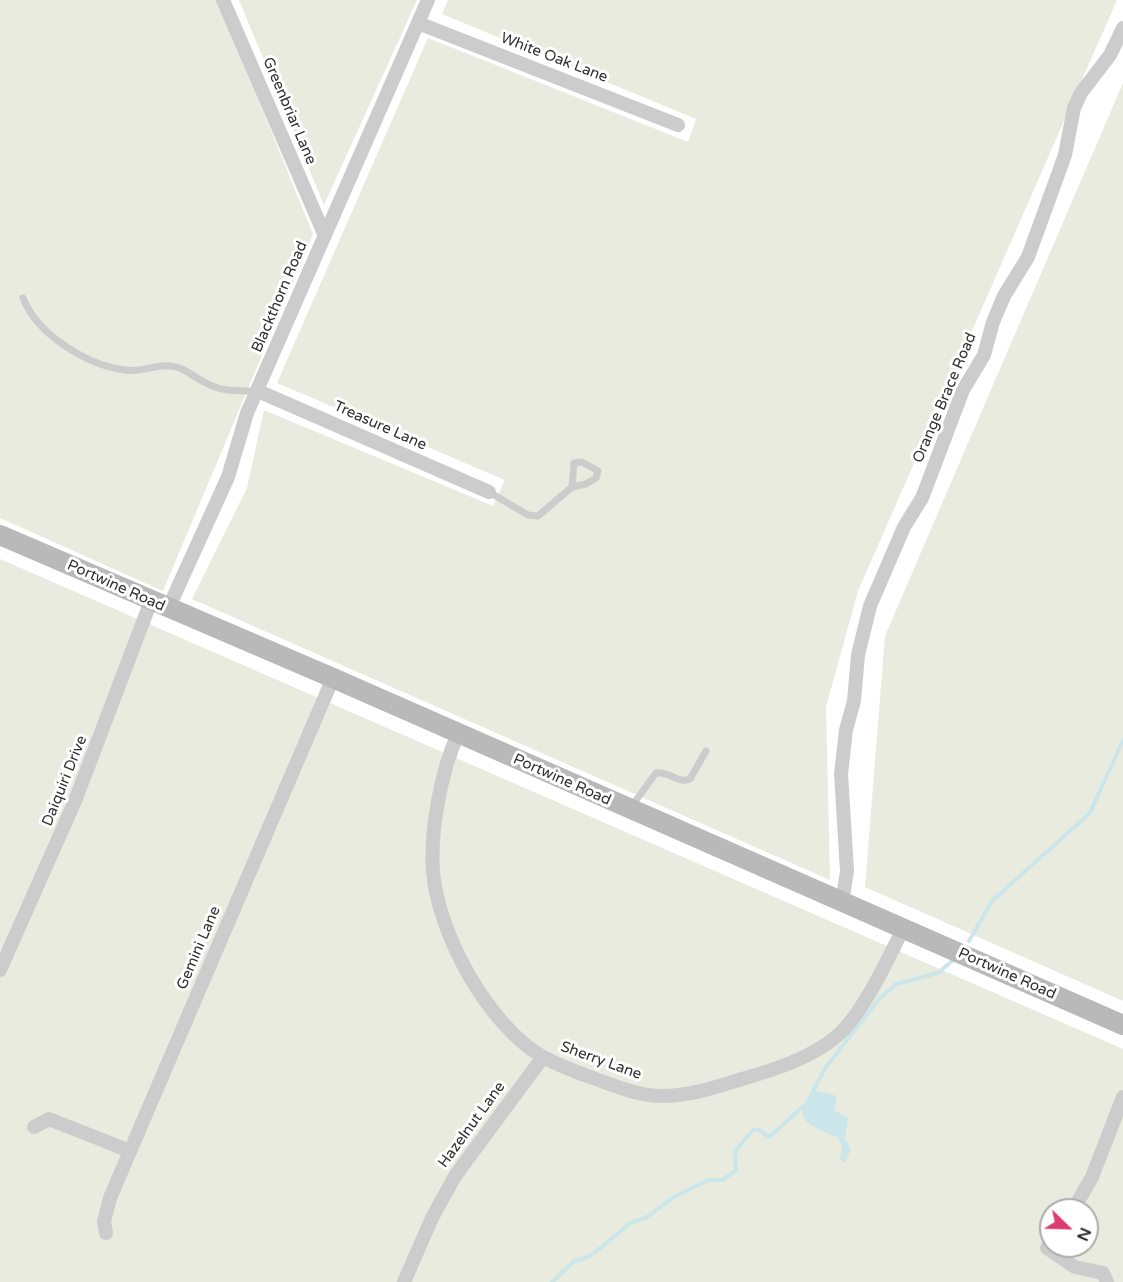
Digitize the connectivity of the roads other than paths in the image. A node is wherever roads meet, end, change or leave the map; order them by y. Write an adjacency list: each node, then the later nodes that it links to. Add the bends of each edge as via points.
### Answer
1 (223, 0): 6 (street, Greenbriar Lane)
2 (428, 0): 3 (street, Blackthorn Road)
3 (418, 22): 5 (street, White Oak Lane); 6 (street, Blackthorn Road)
4 (1123, 28): 17 (street, Orange Brace Road, via 1110,55 1074,108 1065,155 1028,257 1004,296 984,356 963,390 922,498 904,527 870,606 858,655 841,774 847,871)
5 (678, 125)
6 (325, 236): 8 (street, Blackthorn Road)
7 (23, 298): 8 (lane, via 29,313 45,331 63,345 103,364 124,370 172,366 213,387)
8 (258, 391): 10 (street, Treasure Lane); 12 (street, Blackthorn Road, via 238,435 228,477)
9 (572, 487): 10 (lane, via 537,516 528,515)
10 (489, 492)
11 (0, 536): 12 (street, Portwine Road)
12 (159, 605): 13 (street, Portwine Road); 19 (street, Daiquiri Drive)
13 (333, 678): 14 (street, Portwine Road); 24 (street, Gemini Lane)
14 (458, 734): 16 (street, Portwine Road); 21 (street, Sherry Lane, via 448,756 432,854 441,913 486,1004)
15 (706, 751): 16 (lane, via 687,781 661,772 651,777)
16 (629, 810): 17 (street, Portwine Road)
17 (842, 903): 18 (street, Portwine Road)
18 (903, 929): 20 (street, Portwine Road); 21 (street, Sherry Lane, via 849,1023 836,1036 783,1066 701,1091 662,1096 604,1082)
19 (0, 970)
20 (1123, 1025)
21 (543, 1057): 28 (street, Hazelnut Lane, via 455,1176)
22 (1123, 1097): 25 (street)
23 (34, 1127): 24 (street, via 50,1119)
24 (130, 1151): 26 (street, Gemini Lane, via 105,1211)
25 (1080, 1198)
26 (106, 1233)
27 (1064, 1258): 29 (street, via 1075,1267 1103,1273)
28 (404, 1282)
29 (1107, 1282)

